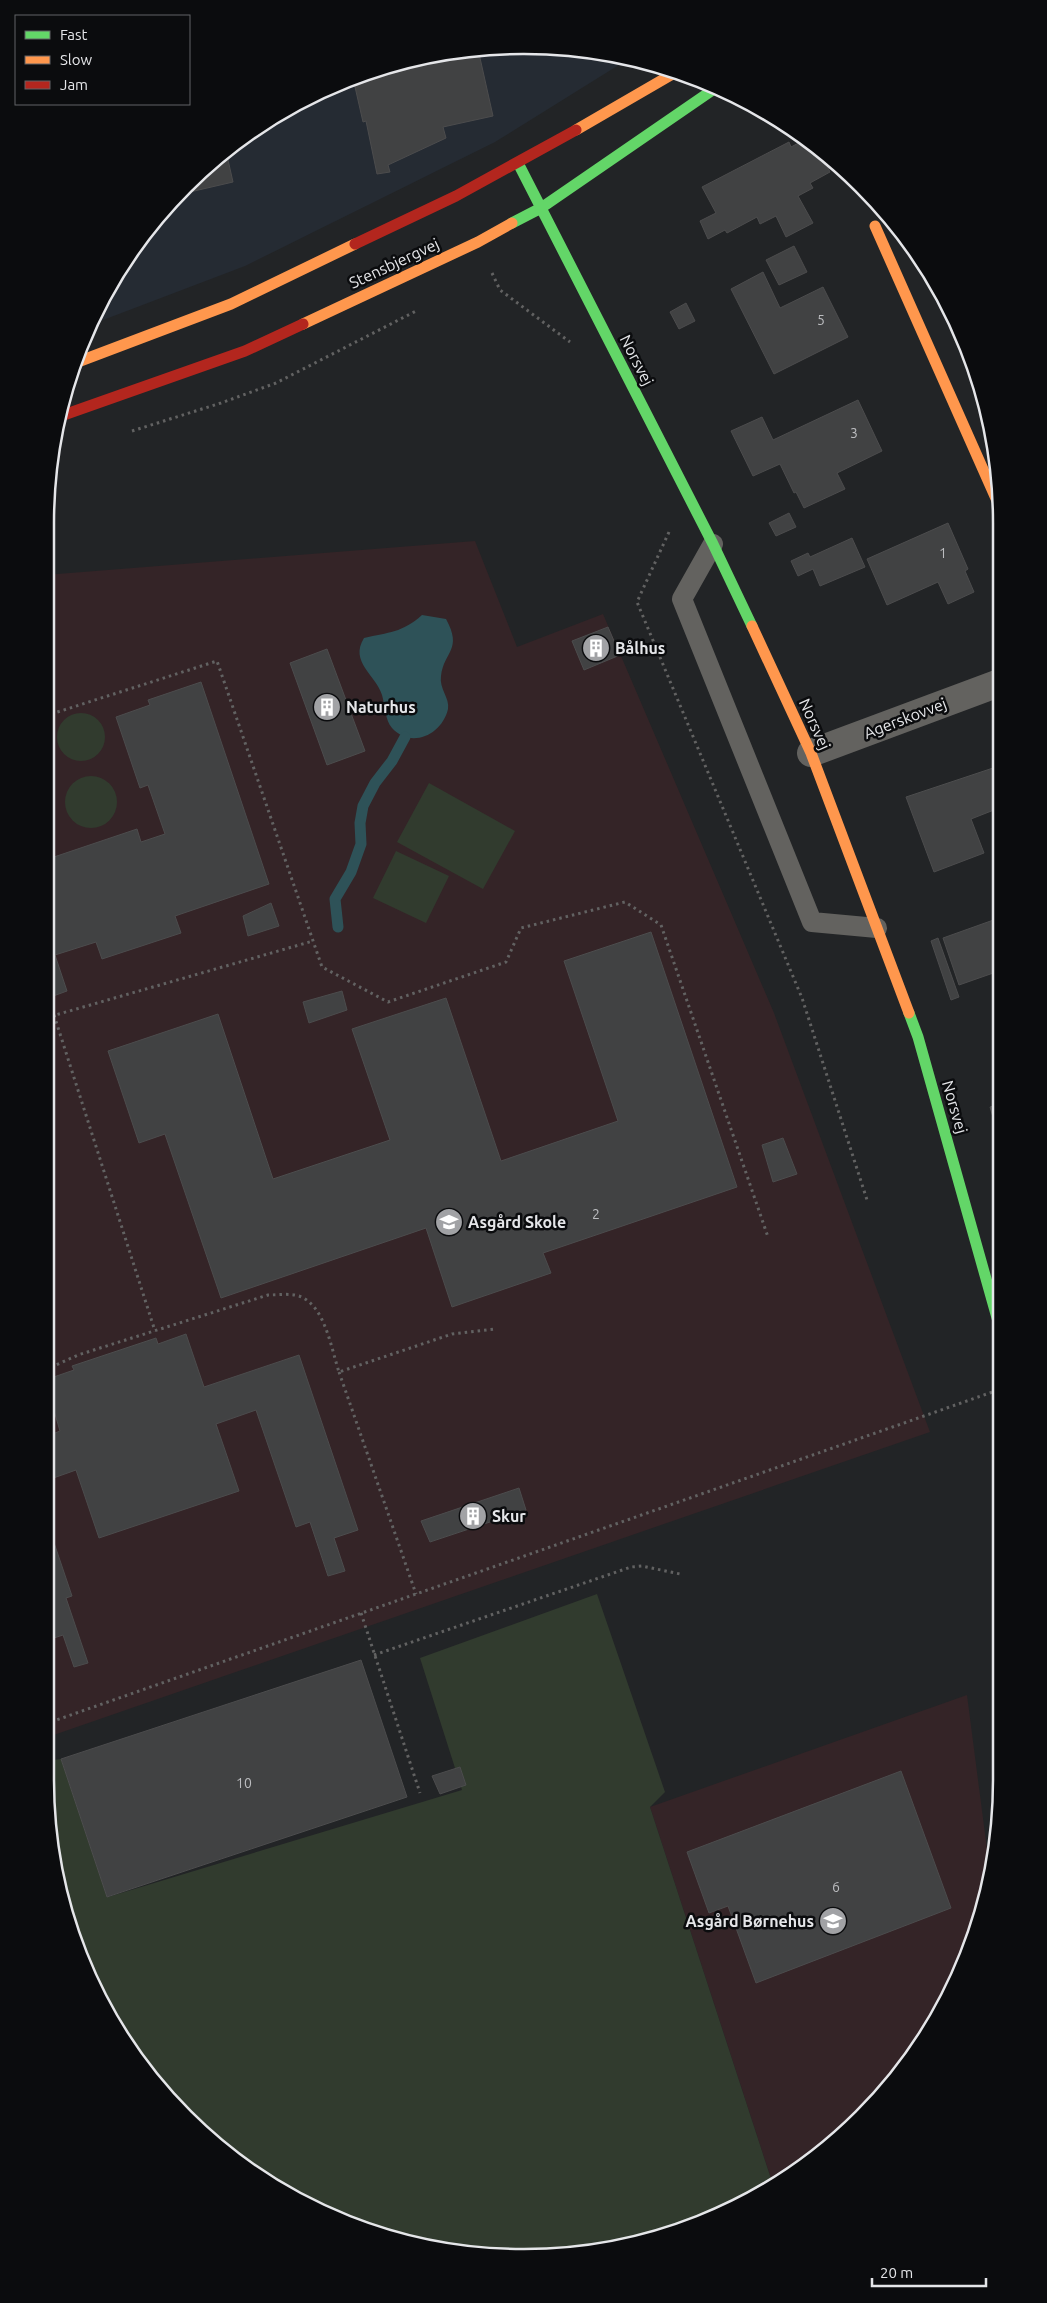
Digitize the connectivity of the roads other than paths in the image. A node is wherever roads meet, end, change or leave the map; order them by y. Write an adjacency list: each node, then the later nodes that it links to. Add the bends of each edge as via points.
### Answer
1 (667, 77): 3 (street, Stensbjergvej)
2 (710, 93): 4 (street, Stensbjergvej)
3 (518, 163): 4 (street, Norsvej); 6 (street, Stensbjergvej, via 231,304)
4 (541, 208): 7 (street, Stensbjergvej, via 478,242 245,351); 9 (street, Norsvej)
5 (875, 226): 8 (street)
6 (84, 360)
7 (67, 415)
8 (992, 489)
9 (713, 544): 11 (street, Norsvej); 12 (lane, via 682,599 812,922)
10 (993, 684): 11 (street, Agerskovvej)
11 (811, 753): 12 (street, Norsvej)
12 (877, 928): 13 (street, Norsvej, via 918,1037)
13 (993, 1304)

